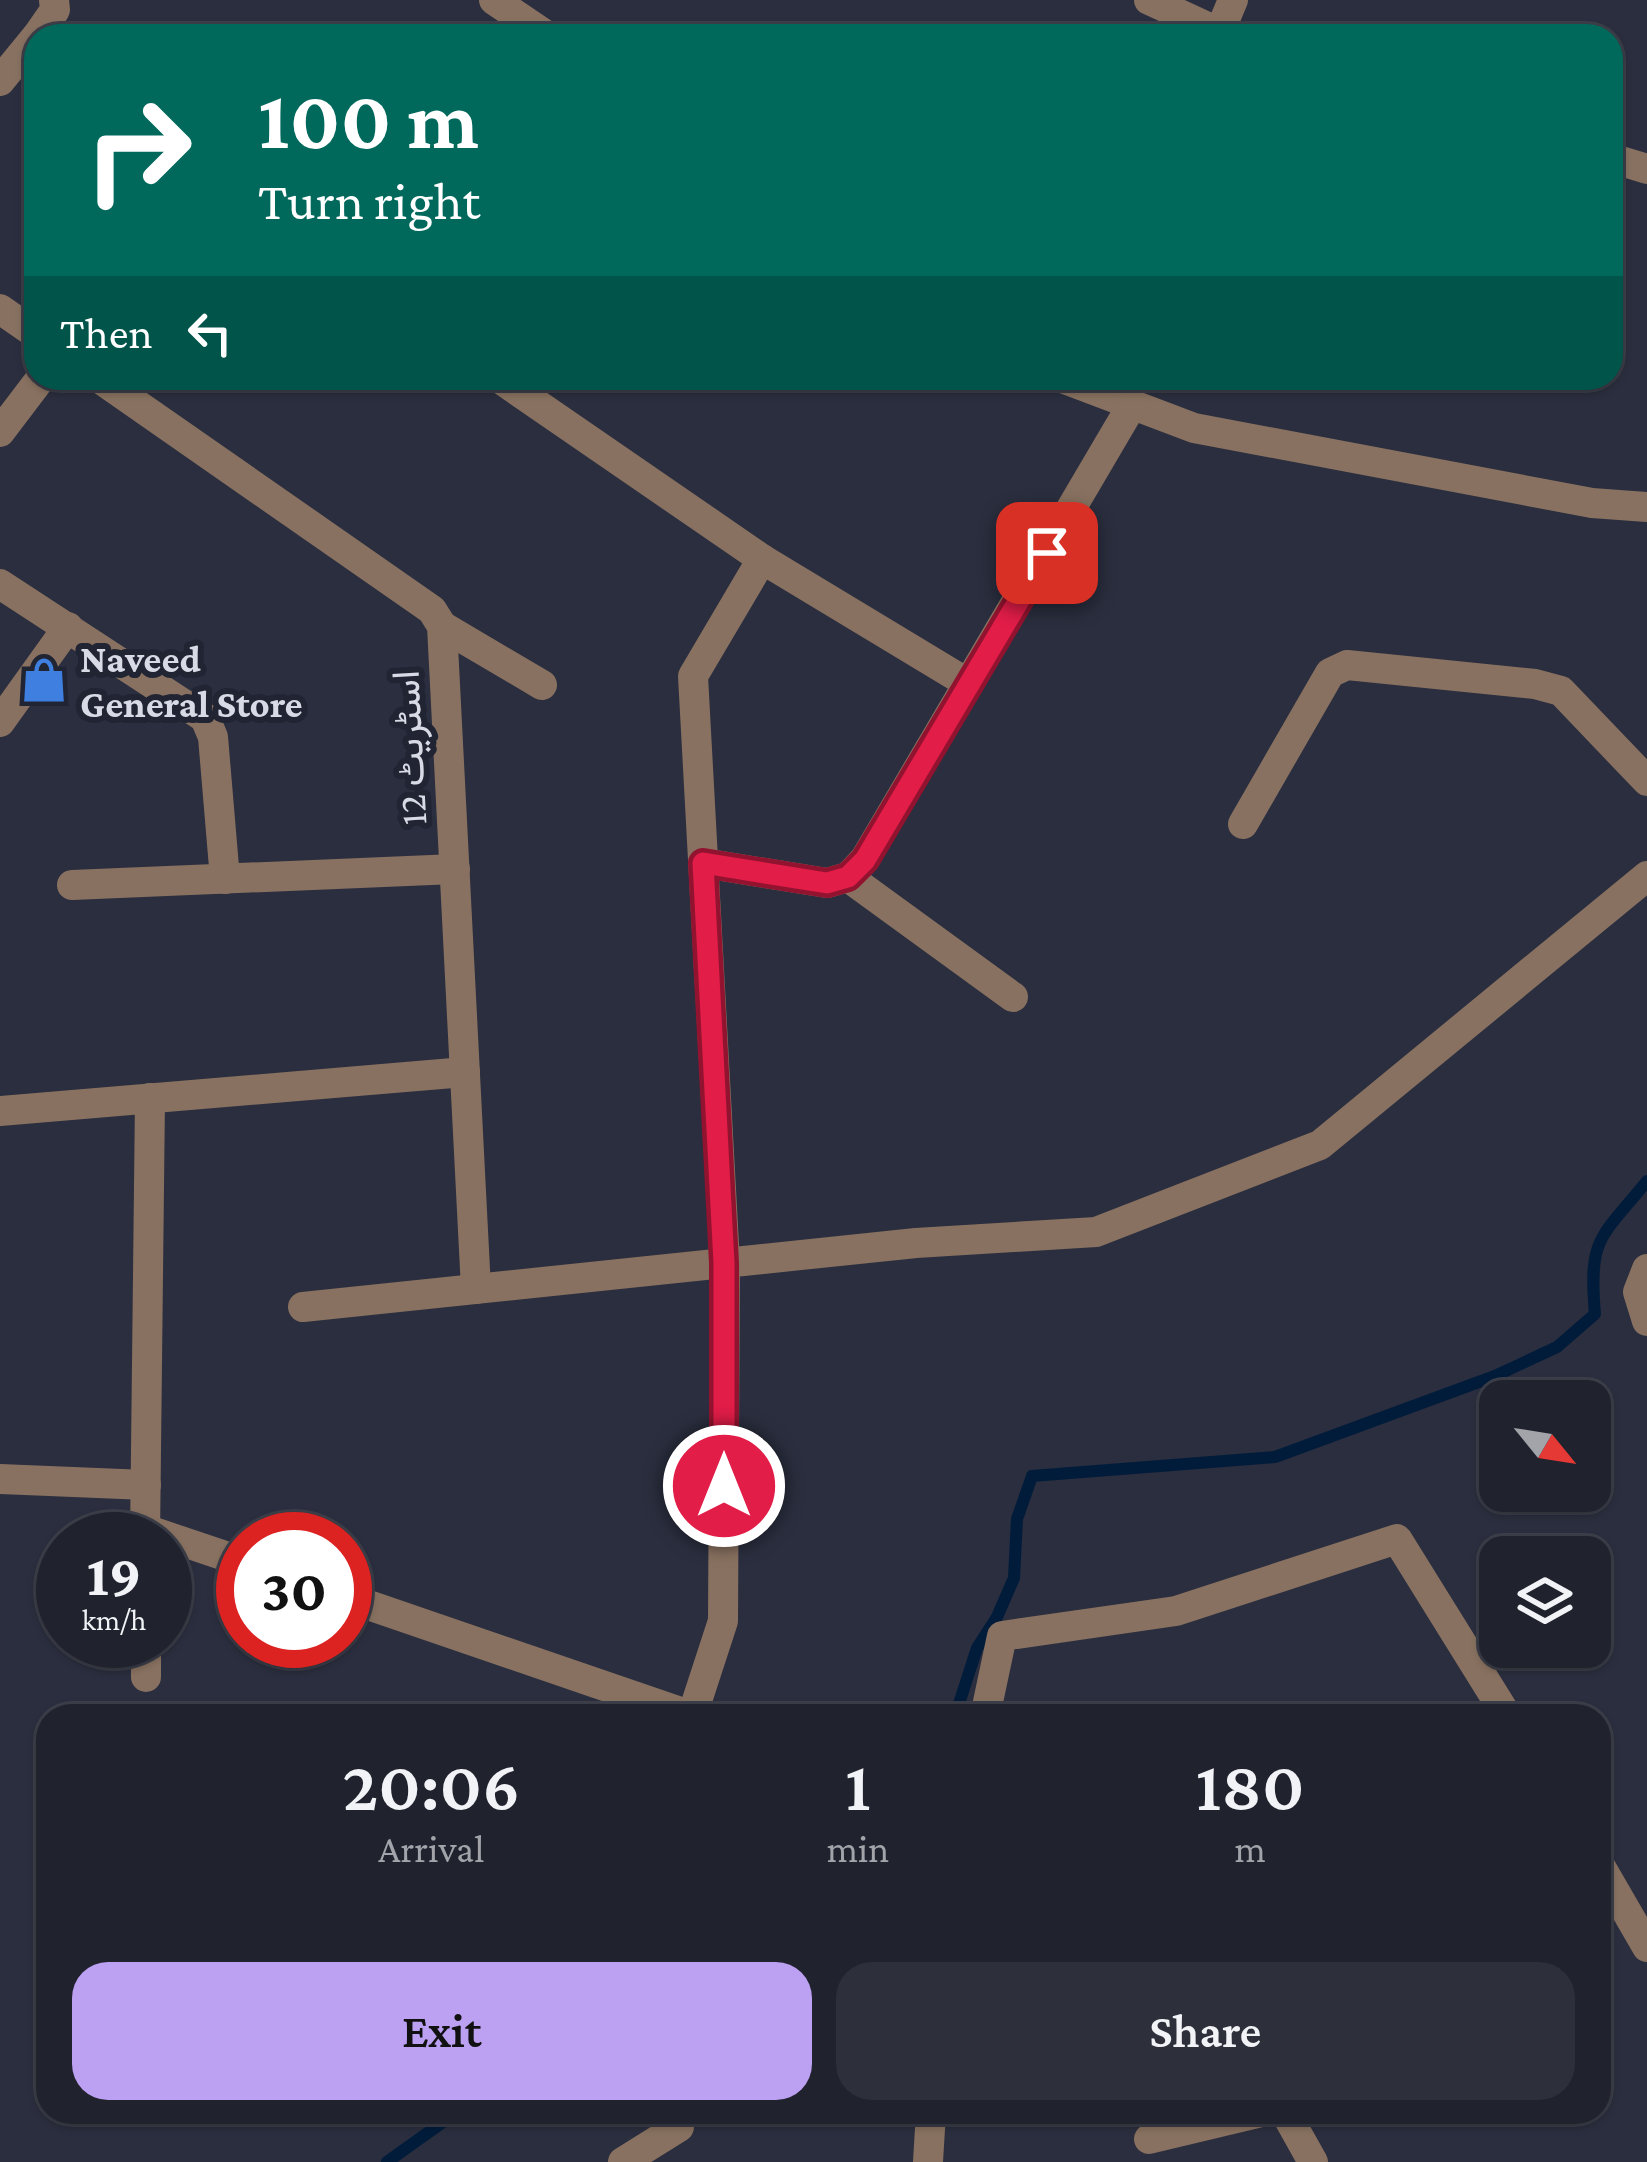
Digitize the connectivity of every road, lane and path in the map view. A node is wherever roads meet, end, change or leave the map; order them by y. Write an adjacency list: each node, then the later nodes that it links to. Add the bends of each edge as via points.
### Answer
1 (494, 0): 3 (street)
2 (1149, 0): 4 (street)
3 (529, 24)
4 (1198, 24)
5 (24, 55): 6 (street)
6 (0, 81)
7 (32, 390): 12 (street)
8 (116, 390): 16 (street, اسٹریٹ 12, via 433,610)
9 (517, 390): 14 (street)
10 (1098, 390): 11 (street)
11 (1132, 404): 13 (street, via 1194,428); 18 (street)
12 (0, 432)
13 (1647, 507)
14 (762, 559): 18 (street); 23 (street, via 693,676)
15 (0, 584): 17 (street)
16 (442, 626): 19 (street); 24 (street, اسٹریٹ 12)
17 (68, 627): 20 (street); 27 (street, via 205,718)
18 (969, 684): 26 (street)
19 (542, 685)
20 (0, 722)
21 (1647, 782): 22 (street, via 1561,691 1347,664 1330,673)
22 (1243, 824)
23 (703, 863): 26 (street, via 827,883); 33 (street)
24 (455, 869): 27 (street); 30 (street, اسٹریٹ 12)
25 (1647, 876): 33 (street, via 1320,1145 1096,1232)
26 (848, 877): 29 (street)
27 (225, 878): 28 (street)
28 (72, 885)
29 (1013, 998)
30 (465, 1072): 31 (street); 35 (street, اسٹریٹ 12)
31 (150, 1098): 32 (street); 39 (street)
32 (0, 1111)
33 (724, 1263): 35 (street); 45 (street, via 723,1621)
34 (1647, 1269): 37 (street, via 1638,1292)
35 (476, 1289): 36 (street)
36 (303, 1307)
37 (1647, 1321)
38 (0, 1479): 39 (street)
39 (146, 1485): 40 (street)
40 (146, 1512)
41 (372, 1606): 44 (street)
42 (146, 1668): 43 (street)
43 (146, 1677)
44 (657, 1704)
45 (696, 1704)
46 (988, 1704): 47 (street, via 1002,1636 1177,1612 1397,1538)
47 (1500, 1704)
48 (1611, 1885): 49 (street)
49 (1647, 1947)
50 (673, 2124): 56 (street)
51 (678, 2124): 57 (street)
52 (930, 2124): 58 (street)
53 (1212, 2124): 55 (street)
54 (1292, 2124): 59 (street)
55 (1150, 2139)
56 (623, 2162)
57 (682, 2162)
58 (928, 2162)
59 (1313, 2162)

